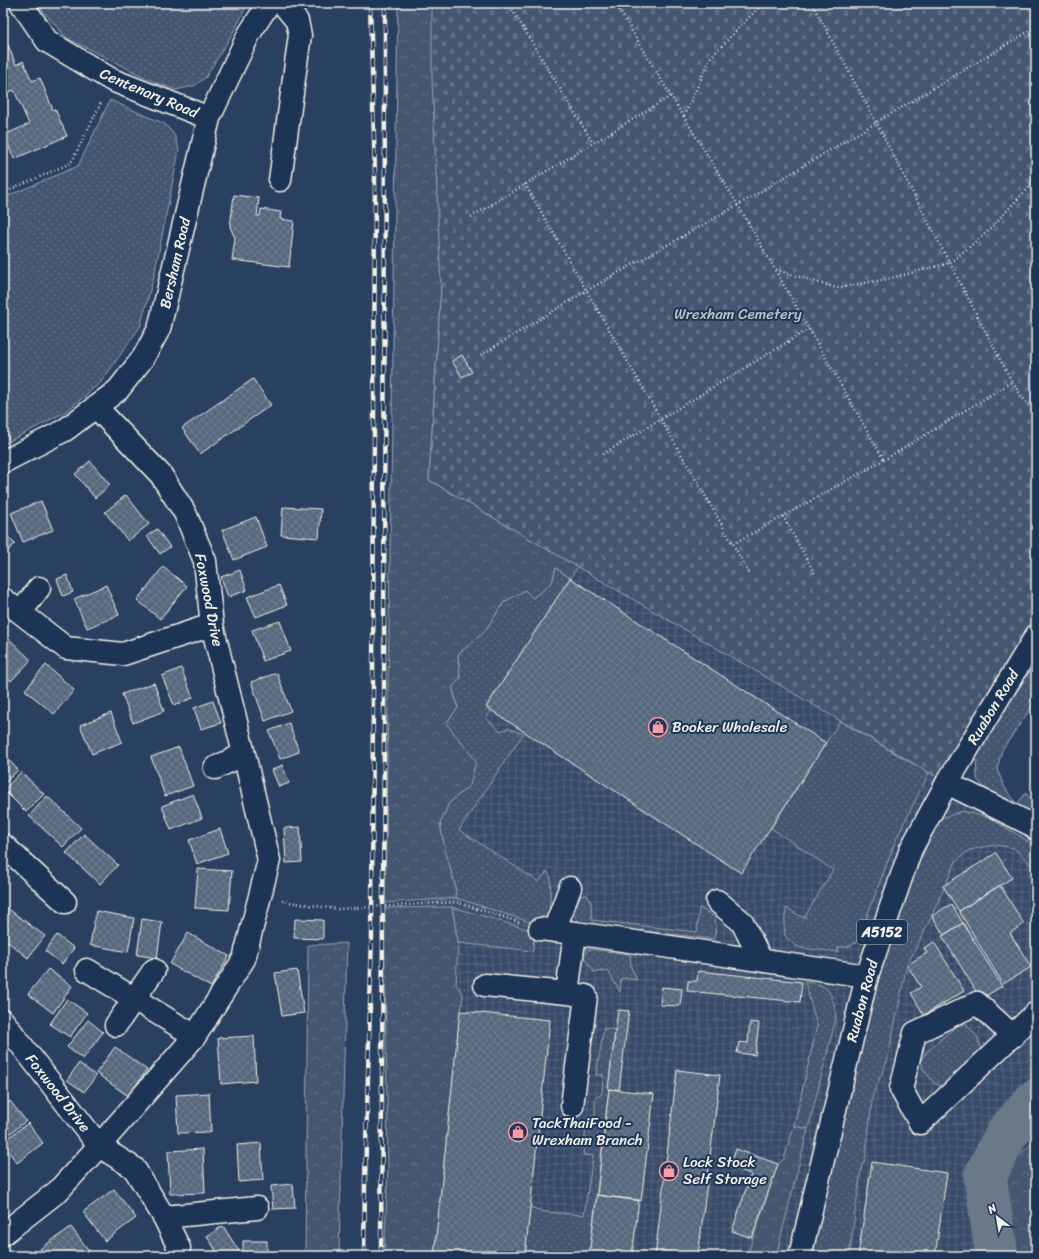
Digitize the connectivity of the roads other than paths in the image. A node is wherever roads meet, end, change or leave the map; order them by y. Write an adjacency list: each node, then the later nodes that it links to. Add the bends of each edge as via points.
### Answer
1 (20, 3): 4 (street, Centenary Road, via 48,41 112,80)
2 (269, 3): 4 (street, Bersham Road, via 249,34)
3 (282, 3): 5 (street, via 297,21 300,35)
4 (209, 118): 6 (street, Bersham Road, via 159,328 143,358 118,390)
5 (280, 180)
6 (96, 407): 7 (street, Bersham Road, via 65,430); 11 (street, Foxwood Drive, via 162,475 185,513 205,561)
7 (3, 462)
8 (39, 588): 10 (street)
9 (3, 599): 10 (street)
10 (21, 612): 11 (street, via 66,648 123,654)
11 (212, 625): 13 (street, Foxwood Drive)
12 (1036, 636): 15 (street, Ruabon Road / A5152)
13 (244, 754): 14 (street); 32 (street, Foxwood Drive, via 269,860 244,959)
14 (215, 768)
15 (947, 783): 16 (street); 25 (street, Ruabon Road / A5152, via 911,849)
16 (1036, 829)
17 (3, 845): 20 (street)
18 (570, 888): 21 (street)
19 (717, 901): 22 (street, via 742,922)
20 (65, 902)
21 (556, 931): 22 (street); 27 (street)
22 (761, 960): 25 (street)
23 (87, 970): 28 (street)
24 (154, 970): 28 (street)
25 (866, 976): 40 (street, Ruabon Road / A5152)
26 (485, 985): 27 (street)
27 (568, 993): 34 (street, via 586,996)
28 (134, 998): 31 (street); 32 (street)
29 (1036, 1013): 33 (street)
30 (3, 1021): 35 (street, Foxwood Drive)
31 (116, 1025)
32 (195, 1036): 35 (street, Foxwood Drive)
33 (1013, 1036): 33 (street, via 925,1118 920,1123 901,1089 915,1033 977,1003)
34 (572, 1106)
35 (99, 1146): 37 (street, Foxwood Drive, via 134,1168); 38 (street, Foxwood Drive, via 58,1190)
36 (257, 1208): 37 (street)
37 (164, 1217): 39 (street, Foxwood Drive)
38 (3, 1234)
39 (179, 1248)
40 (800, 1256)

